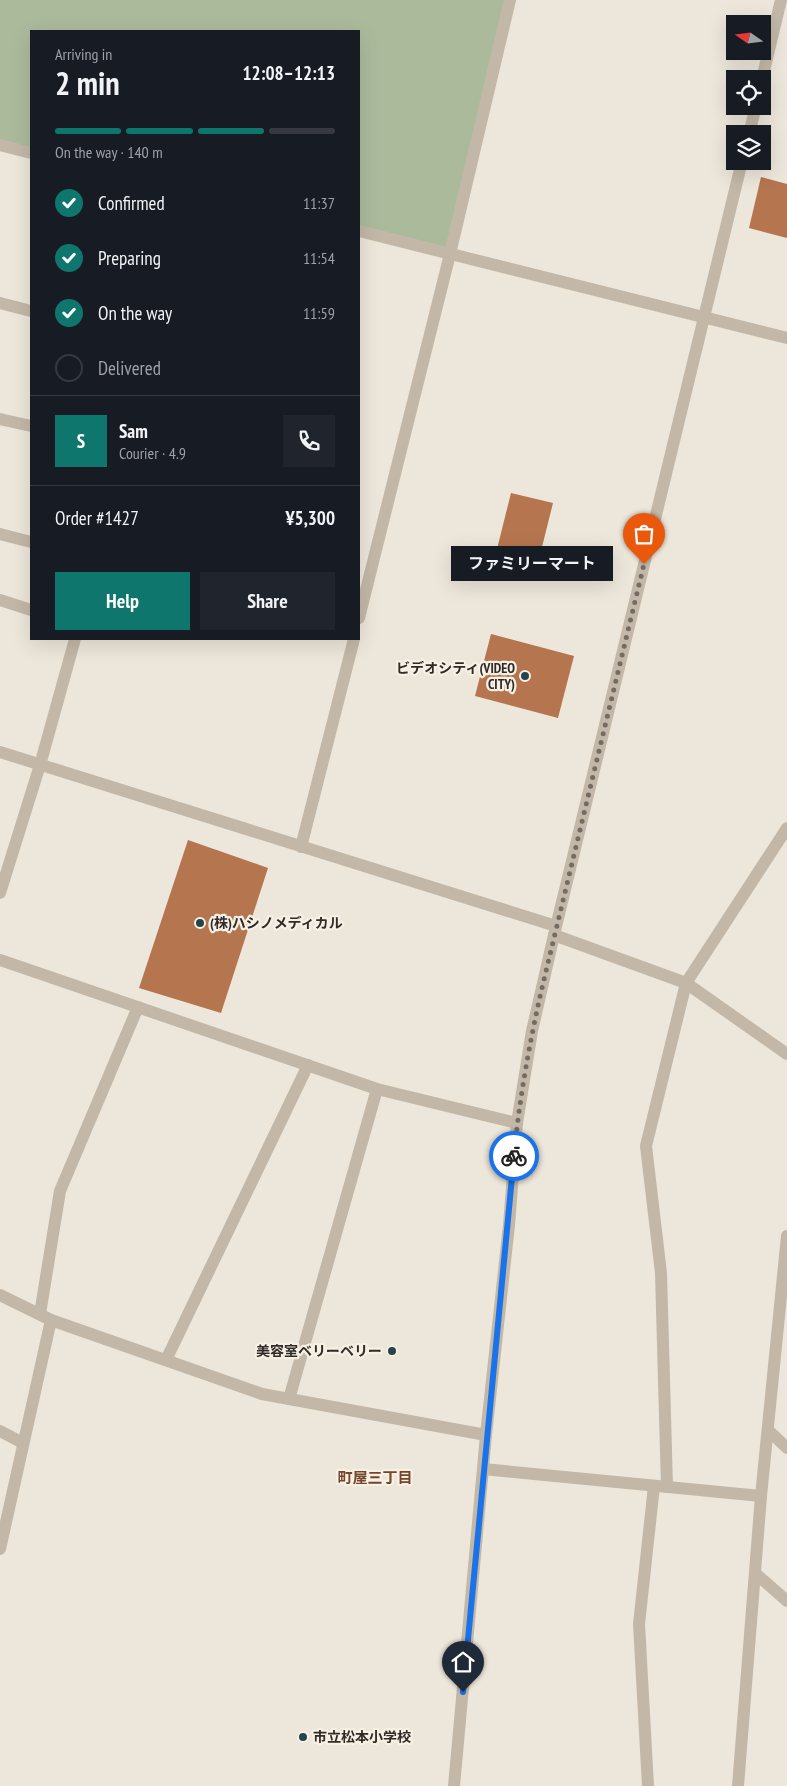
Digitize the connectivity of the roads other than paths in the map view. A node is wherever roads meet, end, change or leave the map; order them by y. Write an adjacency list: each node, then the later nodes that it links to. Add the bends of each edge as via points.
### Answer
1 (510, 0): 8 (street)
2 (781, 0): 3 (street)
3 (764, 70)
4 (0, 145): 5 (street)
5 (30, 153)
6 (740, 170): 11 (street)
7 (360, 231): 8 (street)
8 (450, 254): 11 (street); 19 (street)
9 (0, 303): 10 (street)
10 (30, 311)
11 (705, 317): 12 (street); 27 (street)
12 (787, 338)
13 (0, 419): 14 (street)
14 (30, 426)
15 (0, 534): 16 (street)
16 (30, 542)
17 (0, 600): 18 (street)
18 (30, 610)
19 (360, 614)
20 (75, 640): 23 (street)
21 (354, 640): 25 (street)
22 (0, 752): 23 (street)
23 (40, 765): 25 (street); 26 (street)
24 (787, 828): 29 (street)
25 (302, 846): 27 (street)
26 (0, 893)
27 (555, 930): 29 (street); 34 (street, via 532,1031)
28 (0, 960): 30 (street)
29 (686, 983): 31 (street); 47 (street, via 646,1146 661,1273)
30 (138, 1007): 32 (street); 37 (street, via 60,1191)
31 (787, 1054)
32 (308, 1065): 33 (street); 38 (street)
33 (377, 1089): 34 (street); 39 (street)
34 (517, 1123): 42 (street)
35 (787, 1236): 40 (street)
36 (0, 1295): 37 (street)
37 (45, 1317): 38 (street); 43 (street)
38 (166, 1360): 39 (street, via 262,1394)
39 (289, 1399): 42 (street)
40 (768, 1430): 44 (street); 48 (street)
41 (0, 1431): 43 (street)
42 (486, 1435): 45 (street)
43 (24, 1443): 49 (street)
44 (787, 1448)
45 (483, 1469): 46 (street); 52 (street)
46 (654, 1486): 47 (street); 53 (street, via 639,1624)
47 (667, 1487): 48 (street)
48 (761, 1496): 50 (street)
49 (0, 1549)
50 (755, 1574): 51 (street); 54 (street)
51 (787, 1601)
52 (454, 1786)
53 (648, 1786)
54 (738, 1786)

